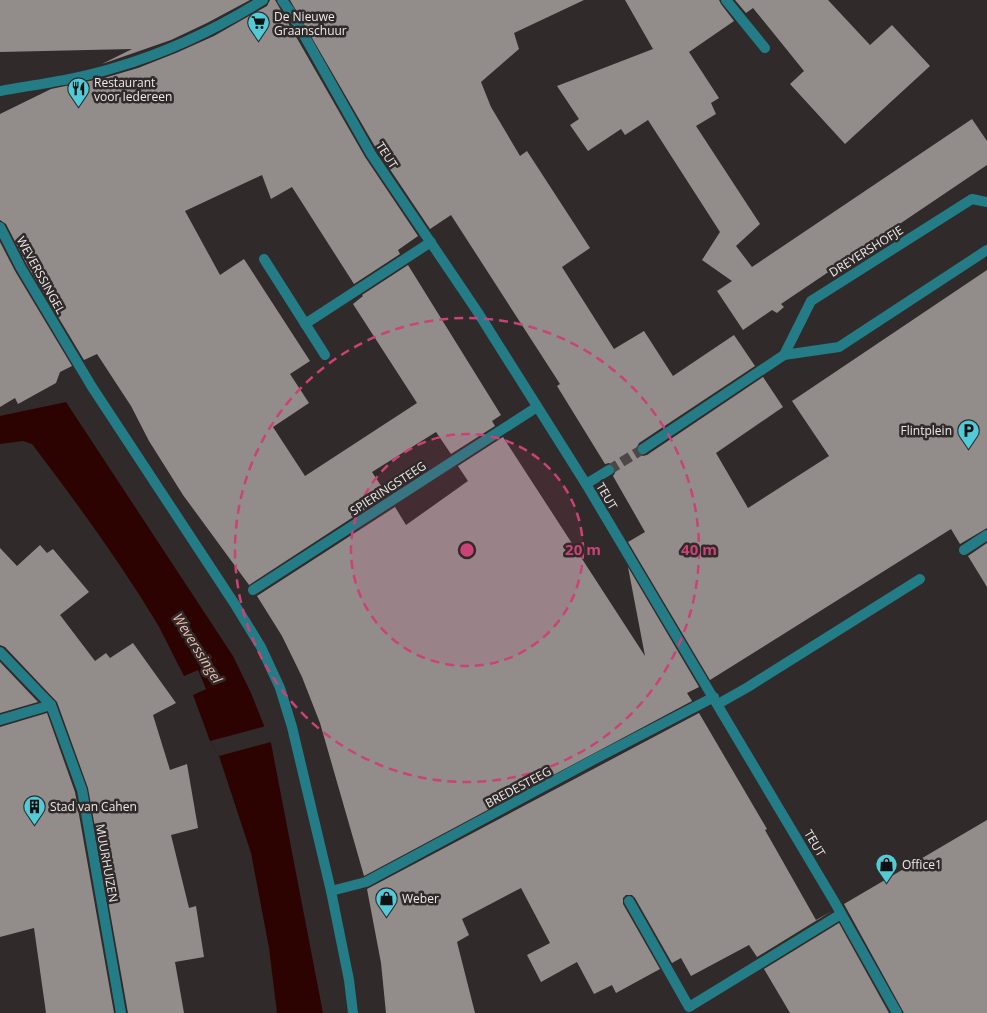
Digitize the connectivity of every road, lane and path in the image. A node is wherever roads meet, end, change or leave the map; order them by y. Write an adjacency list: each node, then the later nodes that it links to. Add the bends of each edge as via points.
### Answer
1 (263, 0): 5 (street, via 174,47 116,68)
2 (282, 0): 8 (street, TEUT, via 371,154)
3 (726, 0): 4 (street)
4 (765, 48)
5 (0, 91)
6 (987, 202): 13 (street, DREYERSHOFJE, via 972,199 810,301)
7 (0, 226): 26 (street, WEVERSSINGEL, via 21,268 92,387 261,646 280,688 292,727)
8 (431, 242): 11 (street); 14 (street, TEUT)
9 (987, 250): 13 (street, via 839,347)
10 (264, 259): 11 (street)
11 (305, 324): 12 (street)
12 (325, 355)
13 (784, 355): 15 (street)
14 (537, 407): 17 (street, TEUT); 21 (street, SPIERINGSTEEG)
15 (642, 449)
16 (609, 470): 17 (street)
17 (586, 484): 23 (street, TEUT)
18 (987, 535): 19 (street)
19 (964, 550)
20 (920, 579): 23 (street)
21 (253, 590)
22 (0, 652): 24 (street, MUURHUIZEN)
23 (716, 701): 26 (street, BREDESTEEG, via 591,761 366,882); 28 (street, TEUT)
24 (51, 705): 25 (street); 29 (street, MUURHUIZEN, via 82,790)
25 (0, 720)
26 (330, 891): 30 (street, WEVERSSINGEL)
27 (629, 901): 28 (street, via 688,1006)
28 (841, 914): 31 (street, TEUT)
29 (121, 1013)
30 (353, 1013)
31 (897, 1013)

